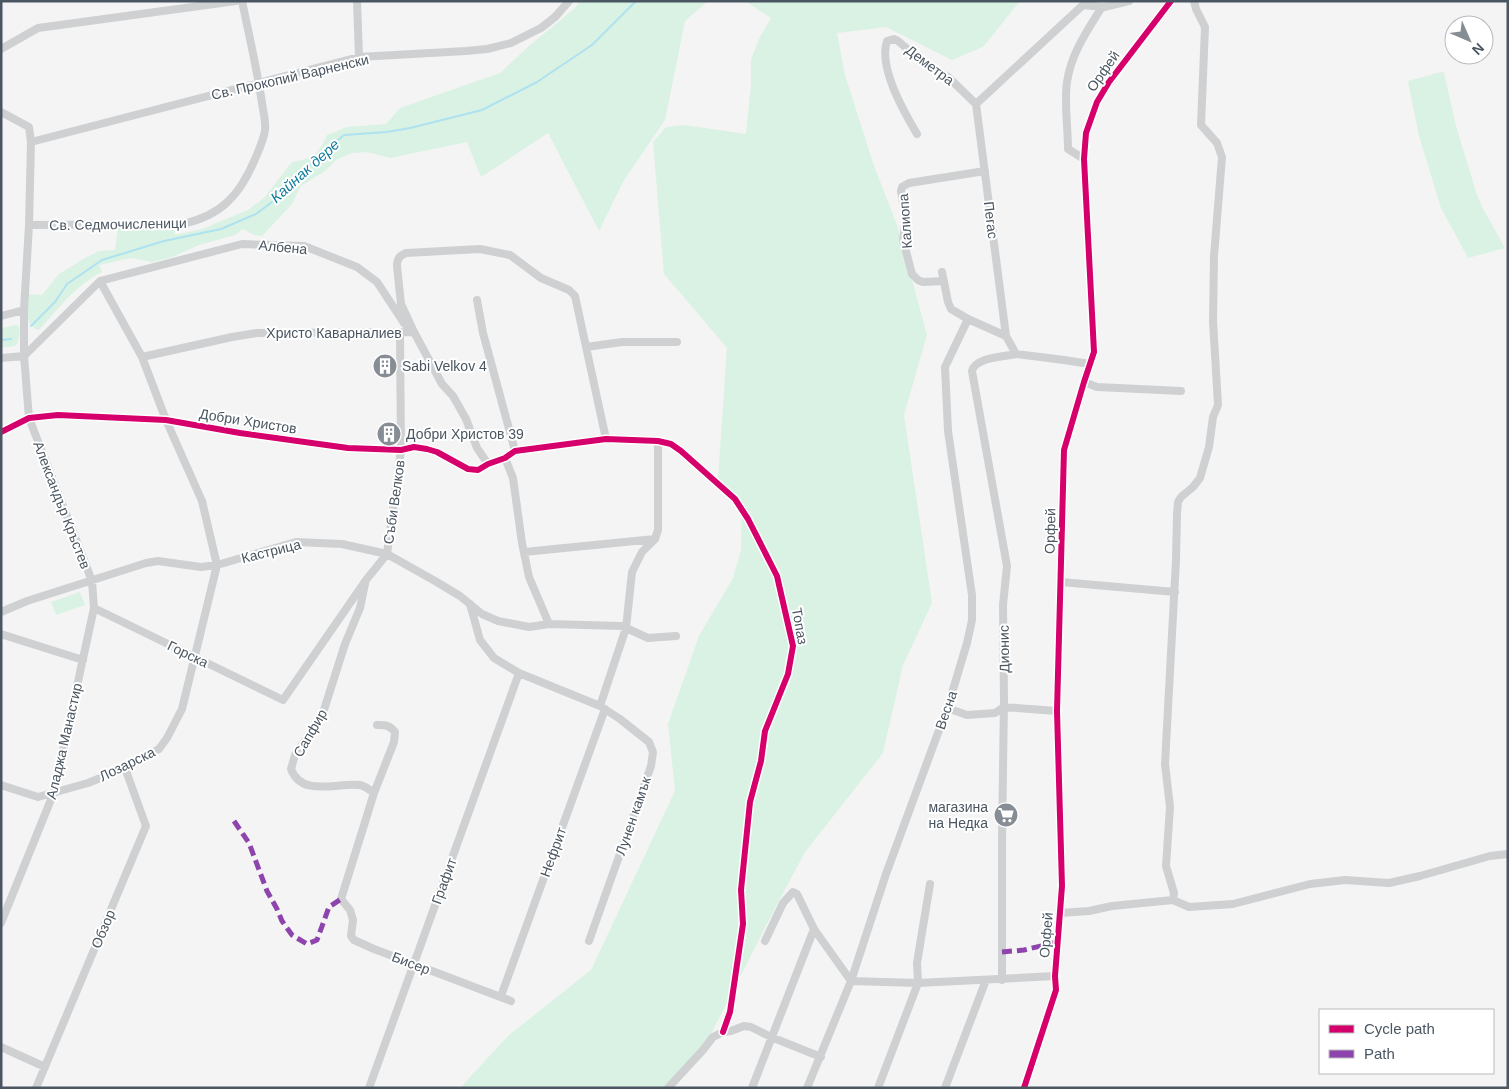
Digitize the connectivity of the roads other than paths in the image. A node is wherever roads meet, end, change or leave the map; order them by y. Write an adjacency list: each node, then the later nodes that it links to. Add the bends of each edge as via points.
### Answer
1 (236, 1): 9 (street, via 38,28)
2 (242, 1): 11 (street, Св. Седмочисленици)
3 (357, 1): 10 (street)
4 (569, 1): 10 (street, Св. Прокопий Варненски, via 541,28 511,43 466,51)
5 (1129, 1): 8 (street)
6 (1171, 1): 16 (street, Орфей, via 1097,102 1086,133)
7 (1194, 1): 54 (street, via 1205,26 1201,125 1217,143 1222,157 1213,312 1218,405 1200,478 1178,502)
8 (1102, 7): 12 (street, via 1083,4); 16 (street, via 1082,38 1067,83 1068,149)
9 (1, 49)
10 (359, 57): 11 (street, Св. Прокопий Варненски)
11 (259, 82): 15 (street, Св. Прокопий Варненски); 18 (street, Св. Седмочисленици, via 265,130 260,149 241,188 215,213 182,224)
12 (976, 104): 14 (street, Деметра, via 948,76 898,41 887,41 885,62 898,100); 17 (street, Пегас)
13 (1, 112): 15 (street, via 29,127)
14 (917, 134)
15 (31, 142): 18 (street, Александър Кръстев)
16 (1084, 160): 35 (street, Орфей, via 1094,352)
17 (985, 171): 20 (street, Калиопа, via 908,183 902,187 906,218 903,240 912,274 923,282); 28 (street, Пегас)
18 (30, 225): 23 (street, Александър Кръстев)
19 (942, 272): 20 (street)
20 (944, 280): 25 (street, via 951,309)
21 (100, 281): 27 (street, Албена, via 242,244 304,246 357,267 377,282 404,323); 32 (street); 33 (street)
22 (478, 300): 44 (street, via 483,334)
23 (24, 310): 24 (street); 32 (street, Александър Кръстев)
24 (1, 316)
25 (968, 319): 28 (street); 68 (street, Весна, via 945,367 948,430 972,603 967,643)
26 (400, 332): 27 (street, Христо Каварналиев); 33 (street, Христо Каварналиев, via 257,333); 43 (street, Съби Велков)
27 (414, 332): 30 (street, Христо Каварналиев, via 401,304 397,266 400,256 480,249 510,255 541,278 569,290 575,296); 46 (street, Албена, via 442,384 466,418 477,448)
28 (1006, 336): 31 (street)
29 (677, 342): 30 (street, via 622,342)
30 (586, 347): 41 (street, Христо Каварналиев)
31 (1016, 354): 35 (street); 67 (street, Дионис, via 980,362 972,371 1006,566)
32 (24, 356): 34 (street); 38 (street, Александър Кръстев)
33 (142, 356): 39 (street)
34 (1, 358)
35 (1090, 364): 36 (street, Орфей)
36 (1084, 382): 37 (street, via 1097,387); 53 (street, Орфей, via 1064,450)
37 (1181, 390)
38 (29, 418): 39 (street, Добри Христов, via 58,414); 40 (street, Добри Христов); 52 (street, Александър Кръстев)
39 (166, 420): 43 (street, Добри Христов, via 348,448); 50 (street, via 202,501)
40 (1, 432)
41 (606, 439): 42 (street, Топаз); 44 (street, Топаз)
42 (658, 441): 47 (street); 91 (street, Топаз, via 681,451 735,499 777,576 793,646 788,674 765,731 750,802 741,890 742,924 730,1012)
43 (402, 450): 46 (street, Добри Христов, via 414,447 437,452 468,469 478,470); 49 (street, Съби Велков)
44 (515, 451): 45 (street, Топаз)
45 (505, 458): 46 (street, Топаз); 48 (street, via 513,478)
46 (488, 464)
47 (656, 539): 48 (street); 59 (street, Нефрит, via 642,552 632,572)
48 (524, 552): 58 (street, via 529,577)
49 (387, 554): 50 (street, Кастрица, via 342,544 296,542); 51 (street, Съби Велков); 55 (street, Кастрица)
50 (216, 565): 52 (street, Кастрица, via 201,567 158,561); 62 (street, Лозарска)
51 (366, 580): 65 (street, Съби Велков); 74 (street, Сапфир, via 360,608 322,716 295,755 291,769 298,780 314,787 362,785)
52 (92, 581): 56 (street, Аладжа Манастир); 57 (street, Кастрица)
53 (1061, 582): 54 (street); 69 (street, Орфей)
54 (1174, 592): 77 (street, via 1165,764 1170,807 1166,866)
55 (470, 604): 58 (street, Кастрица, via 482,614 507,623 530,627); 64 (street, Лунен камък, via 480,640 494,658)
56 (94, 608): 62 (street, Горска); 63 (street, Аладжа Манастир)
57 (1, 612)
58 (549, 624): 59 (street, Кастрица)
59 (626, 628): 61 (street, Кастрица, via 648,638); 66 (street, Нефрит)
60 (1, 634): 63 (street)
61 (676, 636)
62 (195, 658): 65 (street, Горска); 71 (street, Лозарска, via 182,708 167,738 159,749)
63 (82, 660): 73 (street, Аладжа Манастир)
64 (519, 674): 66 (street, Лунен камък); 83 (street, Графит)
65 (283, 700)
66 (603, 707): 81 (street, Лунен камък, via 649,742 653,752 651,766); 89 (street, Нефрит)
67 (1004, 707): 68 (street, via 995,712 974,715); 69 (street); 86 (street, Дионис)
68 (947, 708): 87 (street, Весна)
69 (1057, 711): 78 (street, Орфей)
70 (377, 725): 74 (street, via 386,724 395,732)
71 (125, 768): 73 (street, Лозарска); 95 (street, Обзор, via 146,826)
72 (1, 785): 73 (street, Лозарска, via 38,797)
73 (54, 792): 79 (street, Аладжа Манастир)
74 (374, 793): 83 (street, Бисер, via 341,900 350,910 354,940)
75 (1508, 854): 77 (street, via 1389,883 1345,880 1310,884 1241,902 1207,906 1189,907)
76 (930, 884): 88 (street, via 917,963)
77 (1173, 900): 78 (street)
78 (1060, 913): 84 (street, Орфей)
79 (2, 918)
80 (814, 928): 82 (street, via 793,892 783,903); 87 (street); 92 (street)
81 (589, 941)
82 (765, 941)
83 (414, 965): 89 (street, Бисер); 97 (street, Графит)
84 (1055, 976): 86 (street); 103 (street, Орфей, via 1056,990)
85 (986, 980): 86 (street); 88 (street); 102 (street)
86 (1002, 980)
87 (851, 981): 88 (street); 94 (street, Весна)
88 (918, 982): 101 (street)
89 (501, 996): 90 (street, Бисер)
90 (511, 1001)
91 (723, 1032): 92 (street, via 751,1026); 98 (street, via 712,1037)
92 (771, 1037): 94 (street); 99 (street)
93 (1, 1047): 95 (street)
94 (820, 1057): 100 (street, Весна)
95 (44, 1067): 96 (street, Обзор)
96 (36, 1088)
97 (368, 1088)
98 (668, 1088)
99 (752, 1088)
100 (807, 1088)
101 (878, 1088)
102 (945, 1088)
103 (1024, 1088)

